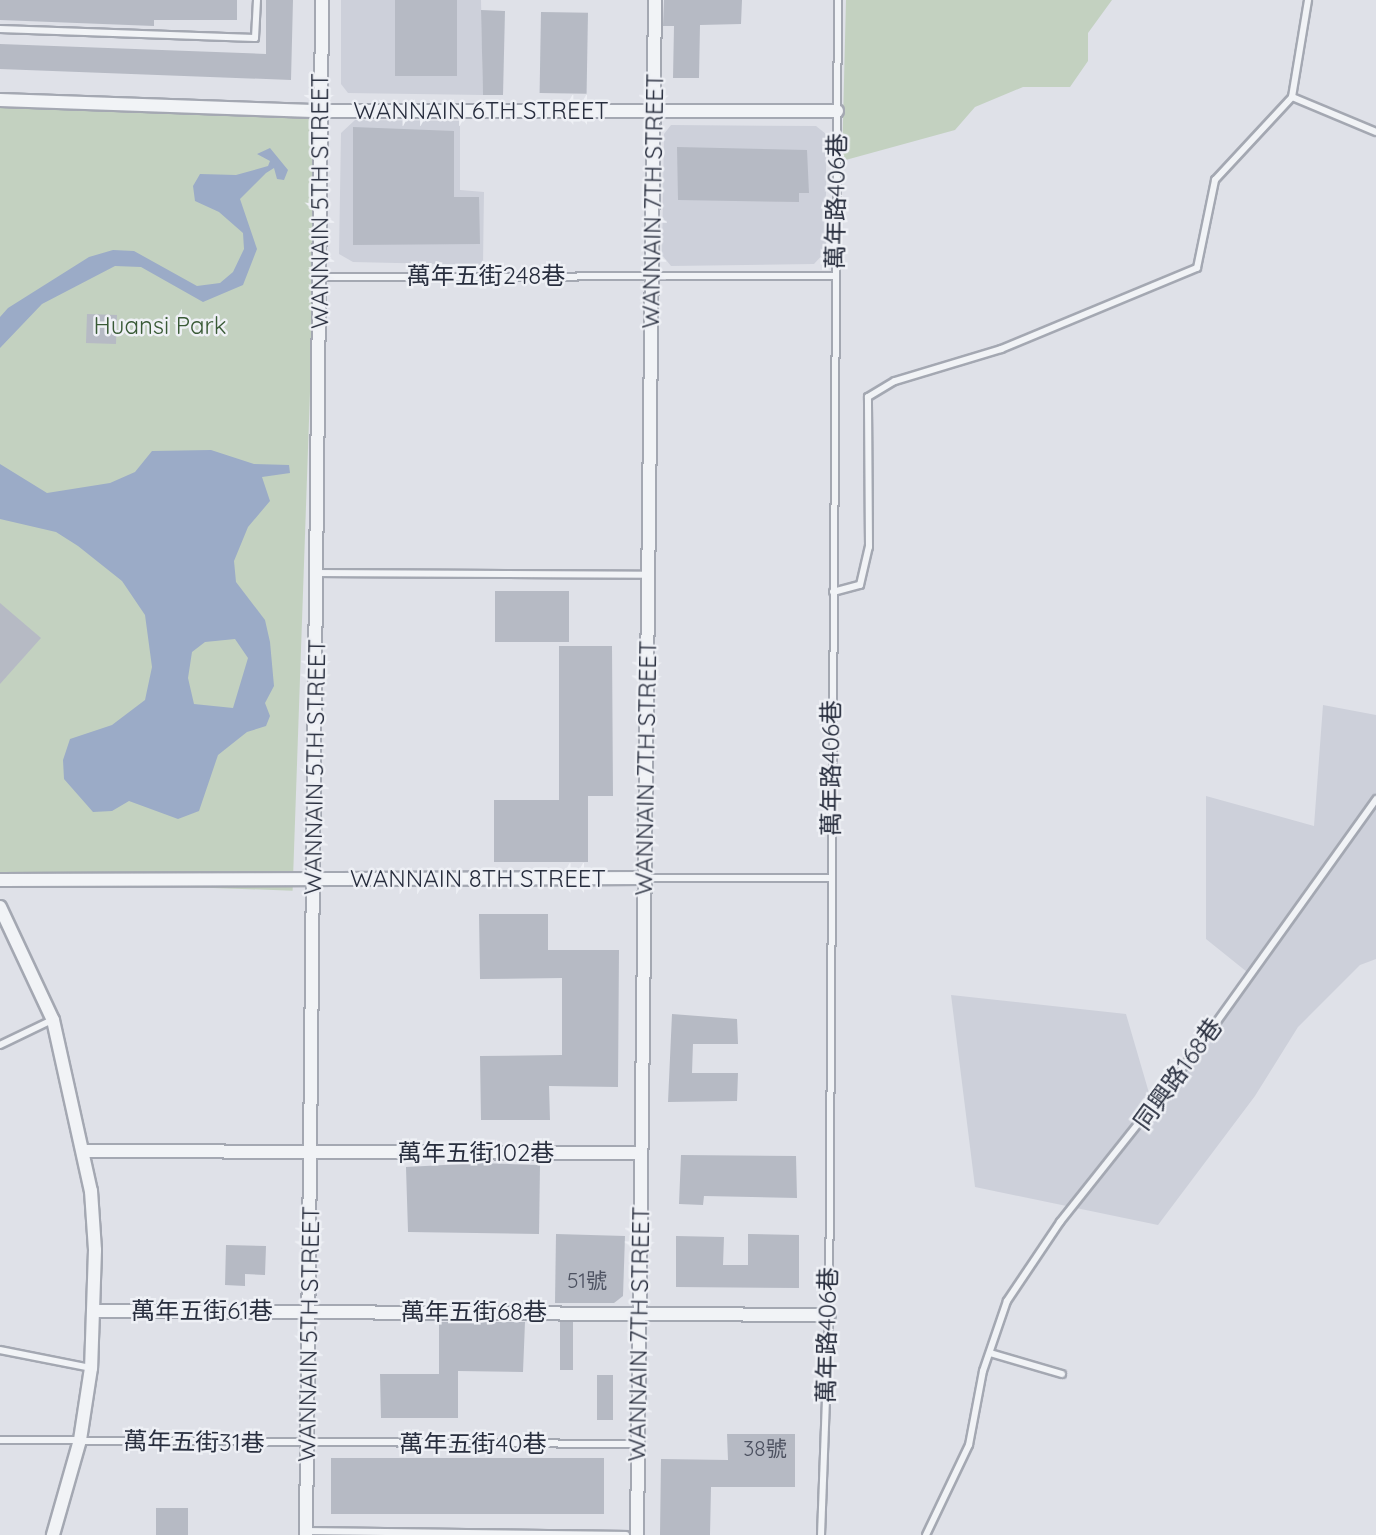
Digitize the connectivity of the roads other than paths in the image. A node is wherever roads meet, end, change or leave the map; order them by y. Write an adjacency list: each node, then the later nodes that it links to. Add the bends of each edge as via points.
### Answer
1 (257, 0): 6 (lane, via 255,38)
2 (322, 0): 10 (street, WANNAIN 5TH STREET)
3 (655, 0): 9 (street, WANNAIN 7TH STREET)
4 (838, 0): 11 (lane, 萬年路406巷)
5 (1308, 0): 7 (lane)
6 (0, 29)
7 (1292, 97): 12 (lane); 18 (lane, via 1215,180 1197,268 1000,349 895,381 868,397 869,547 860,585)
8 (0, 100): 10 (street, WANNAIN 6TH STREET)
9 (653, 110): 10 (street, WANNAIN 6TH STREET); 11 (street, WANNAIN 6TH STREET); 13 (street, WANNAIN 7TH STREET)
10 (320, 111): 15 (street, WANNAIN 5TH STREET)
11 (837, 111): 14 (lane, 萬年路406巷)
12 (1376, 132)
13 (652, 276): 14 (lane, 萬年五街248巷); 15 (lane, 萬年五街248巷); 17 (street, WANNAIN 7TH STREET)
14 (835, 276): 18 (lane, 萬年路406巷)
15 (320, 277): 16 (street, WANNAIN 5TH STREET)
16 (317, 573): 17 (lane); 22 (street, WANNAIN 5TH STREET)
17 (648, 575): 20 (street, WANNAIN 7TH STREET)
18 (833, 592): 21 (lane, 萬年路406巷)
19 (1376, 799): 35 (lane, 同興路168巷, via 1193,1055 1060,1222 1007,1301)
20 (645, 878): 21 (lane, WANNAIN 8TH STREET); 22 (street, WANNAIN 8TH STREET); 29 (street, WANNAIN 7TH STREET)
21 (831, 878): 33 (lane, 萬年路406巷)
22 (314, 879): 23 (street, WANNAIN 8TH STREET); 28 (street, WANNAIN 5TH STREET)
23 (0, 880)
24 (0, 907): 25 (street)
25 (53, 1020): 26 (lane); 27 (street)
26 (0, 1045)
27 (85, 1151): 28 (street, 萬年五街102巷); 30 (street)
28 (311, 1153): 29 (street, 萬年五街102巷); 31 (street, WANNAIN 5TH STREET)
29 (641, 1153): 32 (street, WANNAIN 7TH STREET)
30 (95, 1311): 31 (street, 萬年五街61巷); 36 (street)
31 (309, 1311): 32 (street, 萬年五街68巷); 40 (street, WANNAIN 5TH STREET)
32 (639, 1313): 33 (street, 萬年五街68巷); 41 (street, WANNAIN 7TH STREET)
33 (829, 1315): 46 (lane, 萬年路406巷)
34 (0, 1350): 36 (lane)
35 (990, 1353): 37 (lane); 47 (lane, 同興路168巷, via 969,1445)
36 (91, 1368): 39 (street)
37 (1062, 1374)
38 (0, 1440): 39 (lane, 萬年五街31巷)
39 (80, 1440): 40 (lane, 萬年五街31巷); 43 (street)
40 (308, 1443): 41 (lane, 萬年五街40巷); 42 (street, WANNAIN 5TH STREET)
41 (638, 1444): 45 (street, WANNAIN 7TH STREET)
42 (307, 1533): 44 (lane)
43 (53, 1535)
44 (626, 1535)
45 (637, 1535)
46 (821, 1535)
47 (926, 1535)

